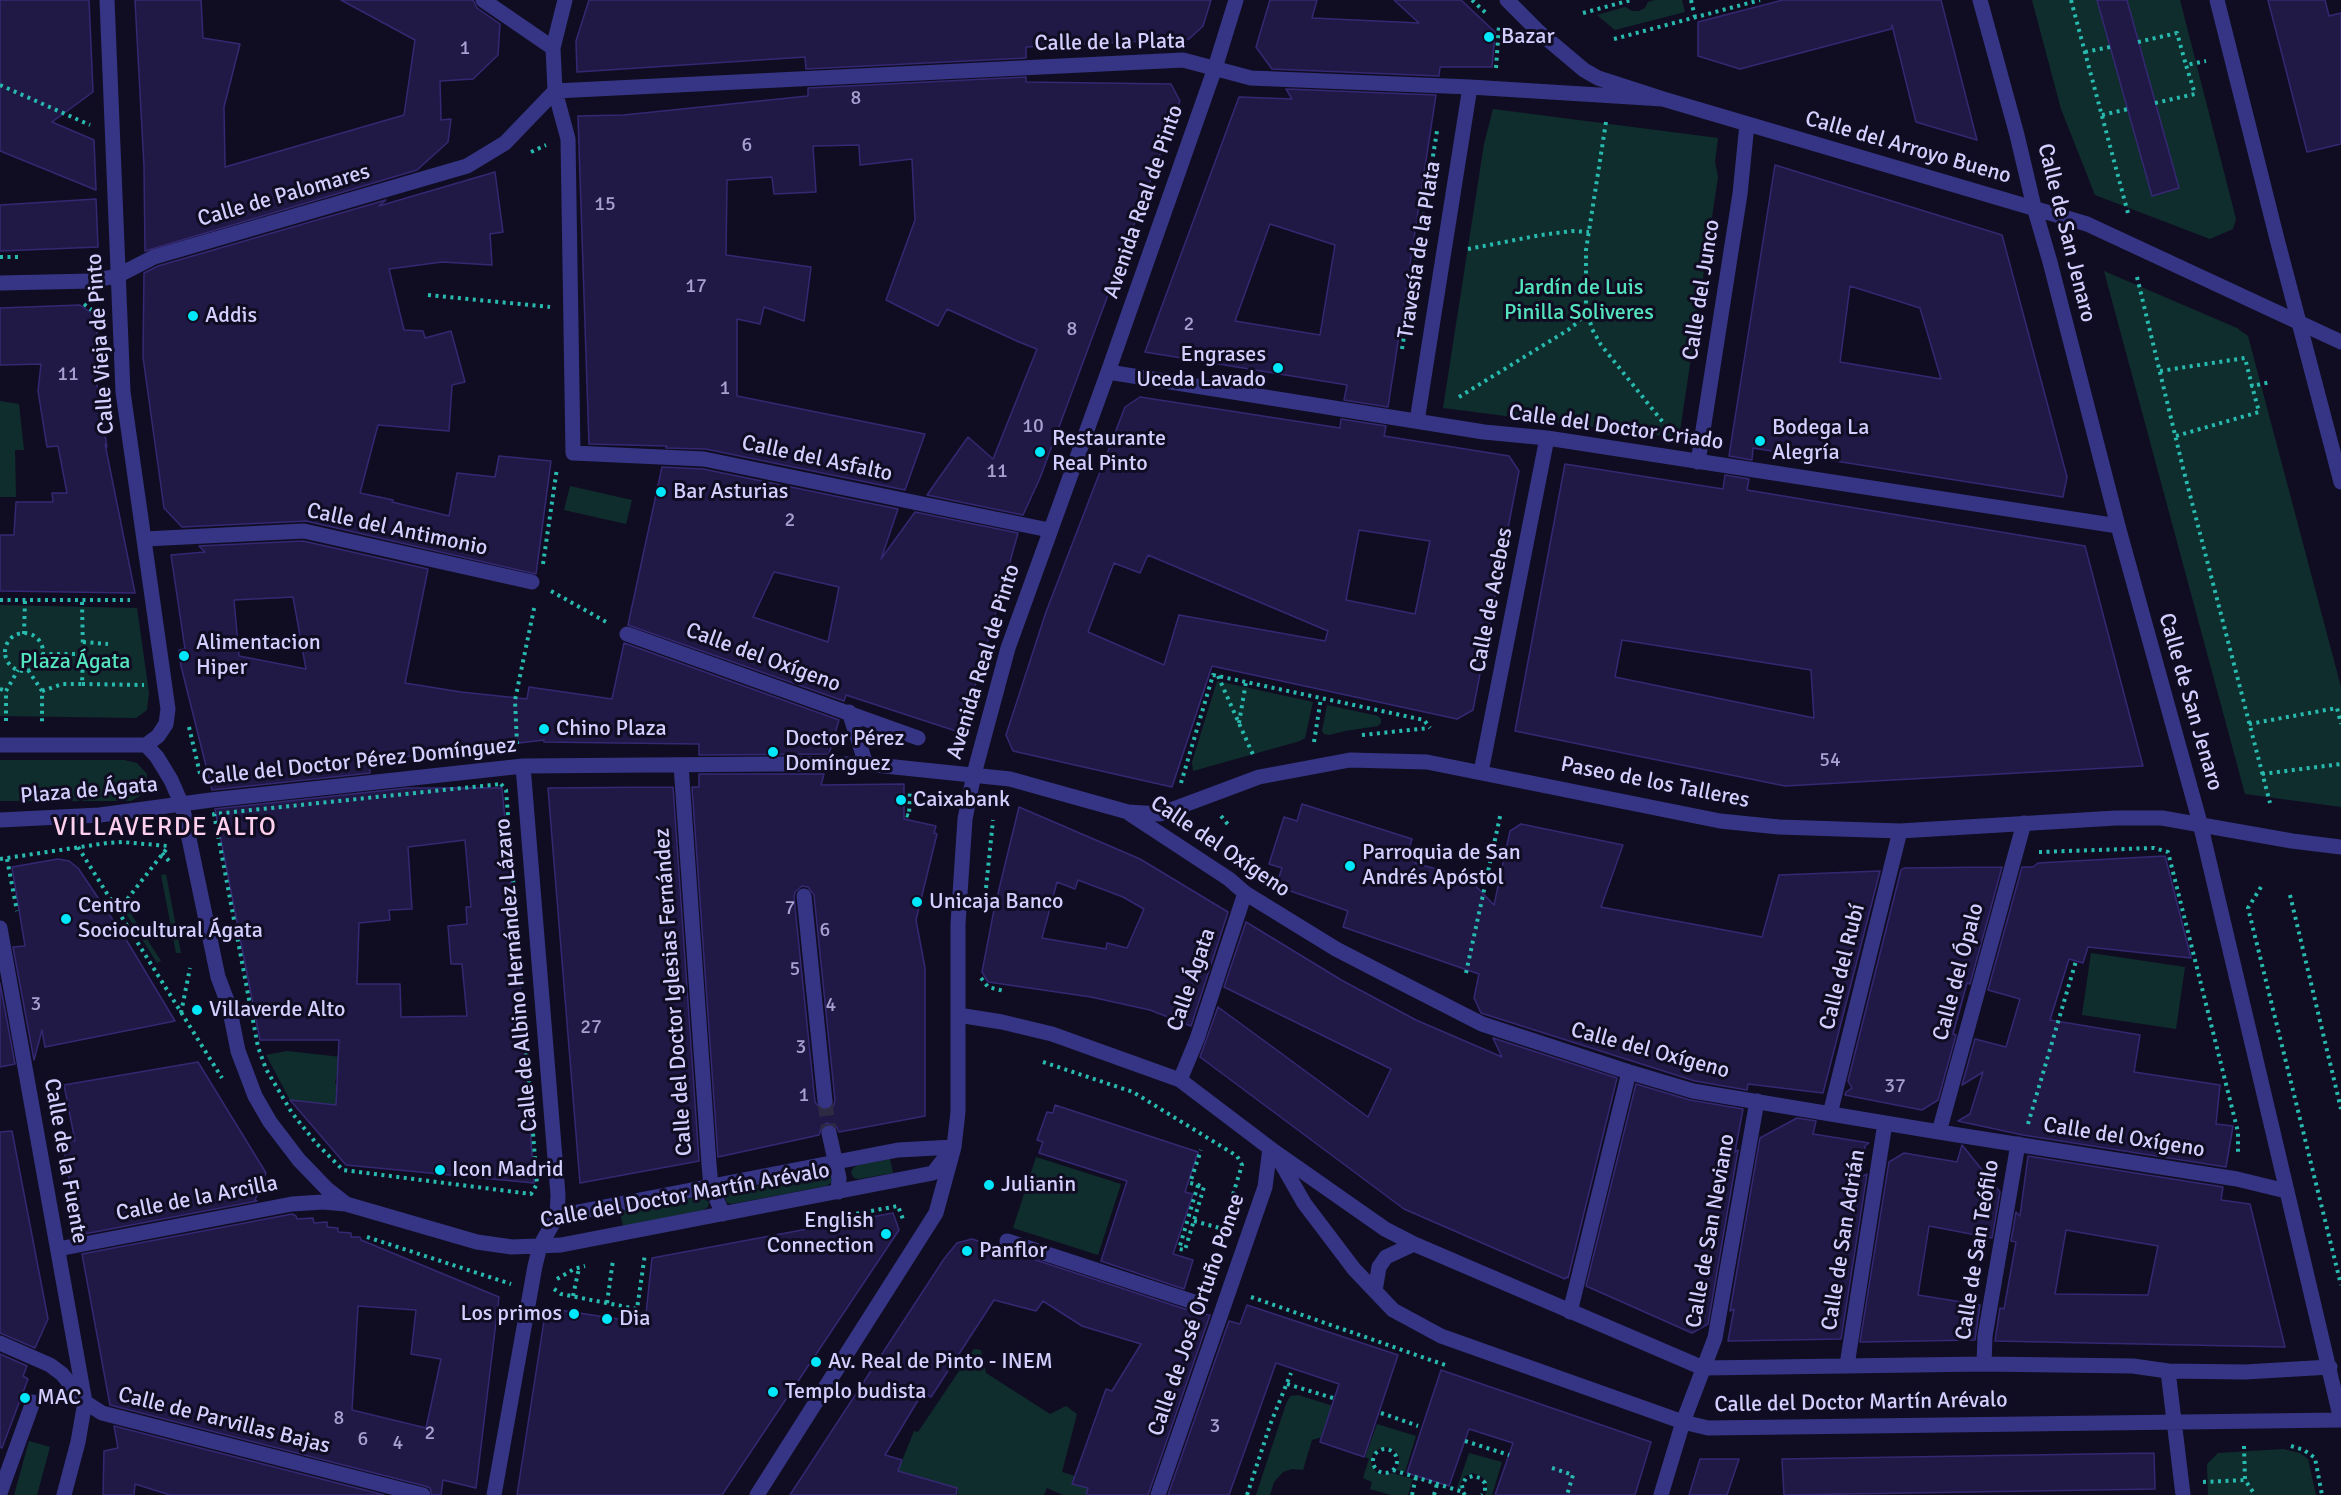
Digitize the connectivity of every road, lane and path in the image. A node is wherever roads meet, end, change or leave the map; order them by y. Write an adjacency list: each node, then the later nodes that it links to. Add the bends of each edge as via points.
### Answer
1 (107, 0): 43 (street, Calle Vieja de Pinto)
2 (483, 0): 18 (street)
3 (565, 0): 18 (street)
4 (1236, 0): 22 (street, Avenida Real de Pinto)
5 (1472, 0): 23 (path, via 1500,27 1496,69)
6 (1506, 0): 27 (street, Calle del Arroyo Bueno, via 1584,70)
7 (1631, 0): 13 (path)
8 (1691, 0): 14 (path)
9 (1760, 0): 14 (path)
10 (1980, 0): 37 (street, Calle de San Jenaro)
11 (2071, 0): 19 (path)
12 (2217, 0): 51 (street)
13 (1583, 13)
14 (1695, 17): 15 (path)
15 (1614, 39)
16 (2138, 42): 21 (path, via 2177,33)
17 (2110, 47): 19 (path)
18 (553, 48): 26 (street)
19 (2085, 52): 30 (path)
20 (2206, 61): 21 (path)
21 (2186, 65): 28 (path, via 2195,94)
22 (1215, 68): 25 (street, Calle de la Plata, via 1251,78); 26 (street, Calle de la Plata, via 1183,60); 55 (street, Avenida Real de Pinto)
23 (1485, 70)
24 (0, 85): 33 (path)
25 (1470, 87): 27 (street, Calle de la Plata); 59 (street, Travesía de la Plata)
26 (555, 92): 43 (street, Calle de Palomares, via 505,144 467,166 154,257); 48 (street, via 568,139)
27 (1663, 99): 32 (street, Calle del Arroyo Bueno)
28 (2155, 103)
29 (2128, 109): 30 (path)
30 (2102, 115): 38 (path)
31 (1606, 122): 39 (path)
32 (1747, 124): 37 (street, Calle del Arroyo Bueno); 66 (street, Calle del Junco, via 1740,194)
33 (96, 128)
34 (1437, 129): 53 (path)
35 (548, 144): 36 (path)
36 (528, 153)
37 (2034, 207): 51 (street, Calle del Arroyo Bueno, via 2087,224); 68 (street, Calle de San Jenaro)
38 (2129, 217)
39 (1589, 232): 40 (path, via 1572,231); 49 (path)
40 (1468, 249)
41 (0, 257): 42 (path)
42 (23, 257)
43 (117, 276): 45 (street, Calle de Palomares, via 92,281); 70 (street, Calle Vieja de Pinto, via 123,392)
44 (2137, 277): 54 (path)
45 (0, 283)
46 (428, 295): 48 (path)
47 (82, 302): 50 (path, via 99,315)
48 (571, 309): 69 (street, Calle del Asfalto, via 573,453 704,459)
49 (1587, 310): 58 (path, via 1568,330); 61 (path, via 1601,345)
50 (99, 321)
51 (2300, 323): 52 (street, Calle del Arroyo Bueno); 64 (street)
52 (2341, 342)
53 (1401, 357)
54 (2160, 371): 57 (path, via 2245,358); 62 (path)
55 (1108, 372): 59 (street, Calle del Doctor Criado); 69 (street, Avenida Real de Pinto)
56 (2271, 382): 57 (path)
57 (2252, 386): 62 (path, via 2259,412)
58 (1459, 397)
59 (1417, 421): 63 (street, Calle del Doctor Criado)
60 (2341, 423): 64 (street)
61 (1666, 426)
62 (2176, 436): 101 (path)
63 (1547, 438): 66 (street, Calle del Doctor Criado); 114 (street, Calle de Acebes)
64 (2331, 442): 67 (street)
65 (558, 462): 71 (path, via 550,523)
66 (1698, 462): 68 (street, Calle del Doctor Criado)
67 (2341, 482)
68 (2118, 526): 129 (street, Calle de San Jenaro)
69 (1049, 530): 115 (street, Avenida Real de Pinto, via 1008,648)
70 (145, 539): 71 (street, Calle del Antimonio, via 304,531); 107 (street, Calle Vieja de Pinto, via 168,709 166,724)
71 (535, 583): 76 (path); 108 (path, via 515,700)
72 (0, 600): 73 (path)
73 (25, 600): 75 (path); 77 (path)
74 (140, 600): 75 (path)
75 (82, 601): 78 (path)
76 (627, 633): 93 (street, Calle del Oxígeno)
77 (24, 634): 80 (path, via 14,635); 81 (path, via 36,638)
78 (82, 642): 79 (path); 82 (path)
79 (108, 644)
80 (2, 654): 83 (path)
81 (42, 654): 82 (path); 84 (path, via 38,665)
82 (83, 654): 87 (path)
83 (18, 670): 84 (path); 90 (path)
84 (28, 670): 91 (path)
85 (1218, 676): 86 (path); 100 (path); 117 (path, via 1213,675)
86 (1246, 682): 92 (path); 100 (path)
87 (82, 684): 88 (path); 91 (path, via 62,684)
88 (154, 686)
89 (0, 689): 90 (path)
90 (6, 691): 95 (path)
91 (42, 692): 98 (path)
92 (1321, 698): 103 (path, via 1424,720); 105 (path)
93 (849, 712): 104 (street, Calle del Oxígeno); 110 (street)
94 (0, 721): 95 (path)
95 (6, 721): 96 (path)
96 (15, 721)
97 (33, 722): 98 (path)
98 (42, 722): 99 (path)
99 (53, 722)
100 (1239, 723): 109 (path)
101 (2249, 724): 102 (path, via 2337,708); 116 (path)
102 (2341, 724)
103 (1430, 728)
104 (918, 738)
105 (1314, 742)
106 (0, 745): 107 (street, Plaza de Ágata)
107 (146, 745): 119 (street, Plaza de Ágata, via 171,780)
108 (518, 749)
109 (1254, 758)
110 (866, 764): 112 (street, Calle del Doctor Pérez Domínguez); 115 (street, Calle del Doctor Pérez Domínguez)
111 (2341, 764): 116 (path)
112 (681, 765): 113 (street, Calle del Doctor Pérez Domínguez); 169 (street, Calle del Doctor Iglesias Fernández)
113 (522, 766): 119 (street, Calle del Doctor Pérez Domínguez); 176 (street, Calle de Albino Hernández Lázaro)
114 (1481, 772): 122 (street, Paseo de los Talleres, via 1427,762 1350,760 1259,777 1160,814); 131 (street, Paseo de los Talleres, via 1720,821)
115 (974, 774): 122 (street, Paseo de los Talleres, via 1010,778); 150 (street, Avenida Real de Pinto, via 965,819 958,924)
116 (2262, 774): 118 (path)
117 (1180, 788)
118 (2270, 803)
119 (182, 805): 126 (street, Plaza de Ágata, via 100,815); 173 (street, Calle del Doctor Martín Arévalo, via 218,977 255,1096 299,1160)
120 (910, 806): 125 (path, via 909,816)
121 (1217, 810): 130 (path)
122 (1128, 812): 140 (street, Calle del Oxígeno)
123 (1501, 812): 148 (path)
124 (214, 814): 172 (path, via 258,1047 279,1092 316,1143 343,1170)
125 (906, 815)
126 (0, 820)
127 (993, 820): 139 (path)
128 (2024, 823): 129 (street, Paseo de los Talleres, via 2128,818); 131 (street, Paseo de los Talleres); 160 (street, Calle del Ópalo)
129 (2200, 823): 133 (street, Paseo de los Talleres); 170 (street, Calle de San Jenaro)
130 (1230, 827)
131 (1900, 831): 157 (street, Calle del Rubí)
132 (78, 847): 135 (path, via 122,842 169,846); 136 (path); 143 (path)
133 (2341, 847)
134 (2034, 852): 167 (path, via 2154,848 2168,852 2238,1132)
135 (162, 853): 137 (path); 143 (path)
136 (0, 859)
137 (173, 866)
138 (2261, 887): 190 (path, via 2248,908)
139 (986, 890)
140 (1245, 893): 152 (street, Calle del Oxígeno, via 1336,949 1482,1024); 153 (street, Calle Ágata)
141 (804, 896): 154 (street)
142 (2290, 896): 156 (path)
143 (118, 911): 145 (path, via 181,1013 191,972)
144 (0, 928): 184 (street, Calle de la Fuente)
145 (189, 960)
146 (2076, 961): 159 (path)
147 (977, 972): 149 (path, via 988,987)
148 (1466, 973)
149 (1004, 991)
150 (958, 1015): 153 (street, Calle del Doctor Martín Arévalo, via 1052,1034); 163 (street, Avenida Real de Pinto)
151 (1042, 1062): 179 (path, via 1132,1092 1237,1156 1242,1166)
152 (1629, 1072): 155 (street, Calle del Oxígeno, via 1693,1091); 198 (street)
153 (1180, 1080): 165 (street, Calle del Doctor Martín Arévalo)
154 (825, 1101)
155 (1757, 1101): 157 (street, Calle del Oxígeno); 204 (street, Calle de San Neviano, via 1715,1338)
156 (2341, 1109)
157 (1830, 1113): 158 (street, Calle del Oxígeno)
158 (1885, 1123): 160 (street, Calle del Oxígeno); 201 (street, Calle de San Adrián)
159 (2027, 1128)
160 (1939, 1132): 162 (street, Calle del Oxígeno)
161 (829, 1133): 166 (street)
162 (2018, 1144): 170 (street, Calle del Oxígeno, via 2237,1179); 200 (street, Calle de San Teófilo, via 1985,1336)
163 (954, 1147): 166 (street, Calle del Doctor Martín Arévalo, via 898,1150); 171 (street, Calle del Doctor Martín Arévalo, via 933,1173); 233 (street, Avenida Real de Pinto, via 936,1214)
164 (1200, 1150): 168 (path, via 1190,1183)
165 (1273, 1150): 182 (street, Calle del Doctor Martín Arévalo, via 1385,1229); 193 (street, Calle del Doctor Martín Arévalo, via 1304,1203); 234 (street, Calle de José Ortuño Ponce, via 1265,1187)
166 (835, 1162): 169 (street, Calle del Doctor Martín Arévalo); 171 (street)
167 (2237, 1166)
168 (1198, 1185): 177 (path, via 1204,1187); 177 (path, via 1179,1249 1185,1251)
169 (711, 1187): 175 (street, Calle del Doctor Iglesias Fernández); 176 (street, Calle del Doctor Martín Arévalo)
170 (2286, 1191): 203 (street, Calle de San Jenaro)
171 (838, 1192): 175 (street, Calle del Doctor Martín Arévalo)
172 (531, 1194)
173 (346, 1204): 183 (street, Calle del Doctor Martín Arévalo, via 477,1242); 184 (street, Calle de la Arcilla, via 292,1204)
174 (898, 1206): 178 (path)
175 (723, 1214): 183 (street, Calle del Doctor Martín Arévalo)
176 (557, 1216): 183 (street)
177 (1194, 1221): 179 (path)
178 (906, 1228)
179 (1222, 1229): 185 (path)
180 (366, 1236): 191 (path)
181 (1008, 1241): 197 (street)
182 (1414, 1244): 193 (street, via 1386,1257 1379,1267); 198 (street, Calle del Doctor Martín Arévalo)
183 (540, 1246): 191 (street)
184 (57, 1249): 210 (street, Calle de la Fuente)
185 (1216, 1252)
186 (645, 1254): 196 (path, via 637,1309)
187 (613, 1260): 196 (path)
188 (587, 1265): 189 (path)
189 (579, 1268): 191 (path, via 562,1275 547,1292); 195 (path)
190 (2341, 1285)
191 (531, 1289): 232 (street)
192 (556, 1291): 195 (path)
193 (1375, 1291): 213 (street, Calle del Doctor Martín Arévalo, via 1393,1310 1441,1336)
194 (1244, 1295): 202 (path)
195 (573, 1296): 196 (path)
196 (608, 1303)
197 (1200, 1304)
198 (1570, 1312): 204 (street, Calle del Doctor Martín Arévalo)
199 (0, 1343): 210 (street, Calle de Parvillas Bajas, via 50,1365)
200 (1984, 1364): 201 (street, Calle del Doctor Martín Arévalo); 205 (street, Calle del Doctor Martín Arévalo, via 2133,1366)
201 (1847, 1365): 204 (street, Calle del Doctor Martín Arévalo)
202 (1452, 1367)
203 (2330, 1367): 205 (street, Calle del Doctor Martín Arévalo); 212 (street, Calle de San Jenaro)
204 (1703, 1368): 213 (street, Calle de San Neviano)
205 (2168, 1371): 214 (street)
206 (1291, 1373): 207 (path)
207 (1287, 1384): 208 (path); 235 (path)
208 (1333, 1398)
209 (33, 1402): 228 (street)
210 (85, 1402): 230 (street); 231 (street, Calle de Parvillas Bajas, via 102,1413)
211 (1381, 1413): 215 (path)
212 (2341, 1420): 214 (street, Calle del Doctor Martín Arévalo)
213 (1683, 1422): 214 (street, Calle del Doctor Martín Arévalo, via 1708,1428); 240 (street, Calle de San Neviano)
214 (2174, 1422): 241 (street)
215 (1418, 1426)
216 (1465, 1441): 221 (path)
217 (2287, 1445): 243 (path, via 2314,1458)
218 (2237, 1446): 219 (path)
219 (2244, 1446): 220 (path); 225 (path)
220 (2253, 1446)
221 (1509, 1455)
222 (1552, 1468): 239 (path, via 1573,1475)
223 (1393, 1470): 223 (path, via 1397,1464 1392,1451 1378,1452 1374,1465 1386,1473); 224 (path)
224 (1416, 1477): 227 (path); 236 (path)
225 (2245, 1480): 226 (path); 242 (path)
226 (2199, 1482)
227 (1437, 1484): 229 (path); 237 (path)
228 (0, 1493)
229 (1464, 1493): 238 (path, via 1462,1485 1473,1476 1485,1484)
230 (64, 1495)
231 (423, 1495)
232 (494, 1495)
233 (757, 1495)
234 (1158, 1495)
235 (1247, 1495)
236 (1412, 1495)
237 (1434, 1495)
238 (1482, 1495)
239 (1568, 1495)
240 (1661, 1495)
241 (2183, 1495)
242 (2255, 1495)
243 (2322, 1495)

